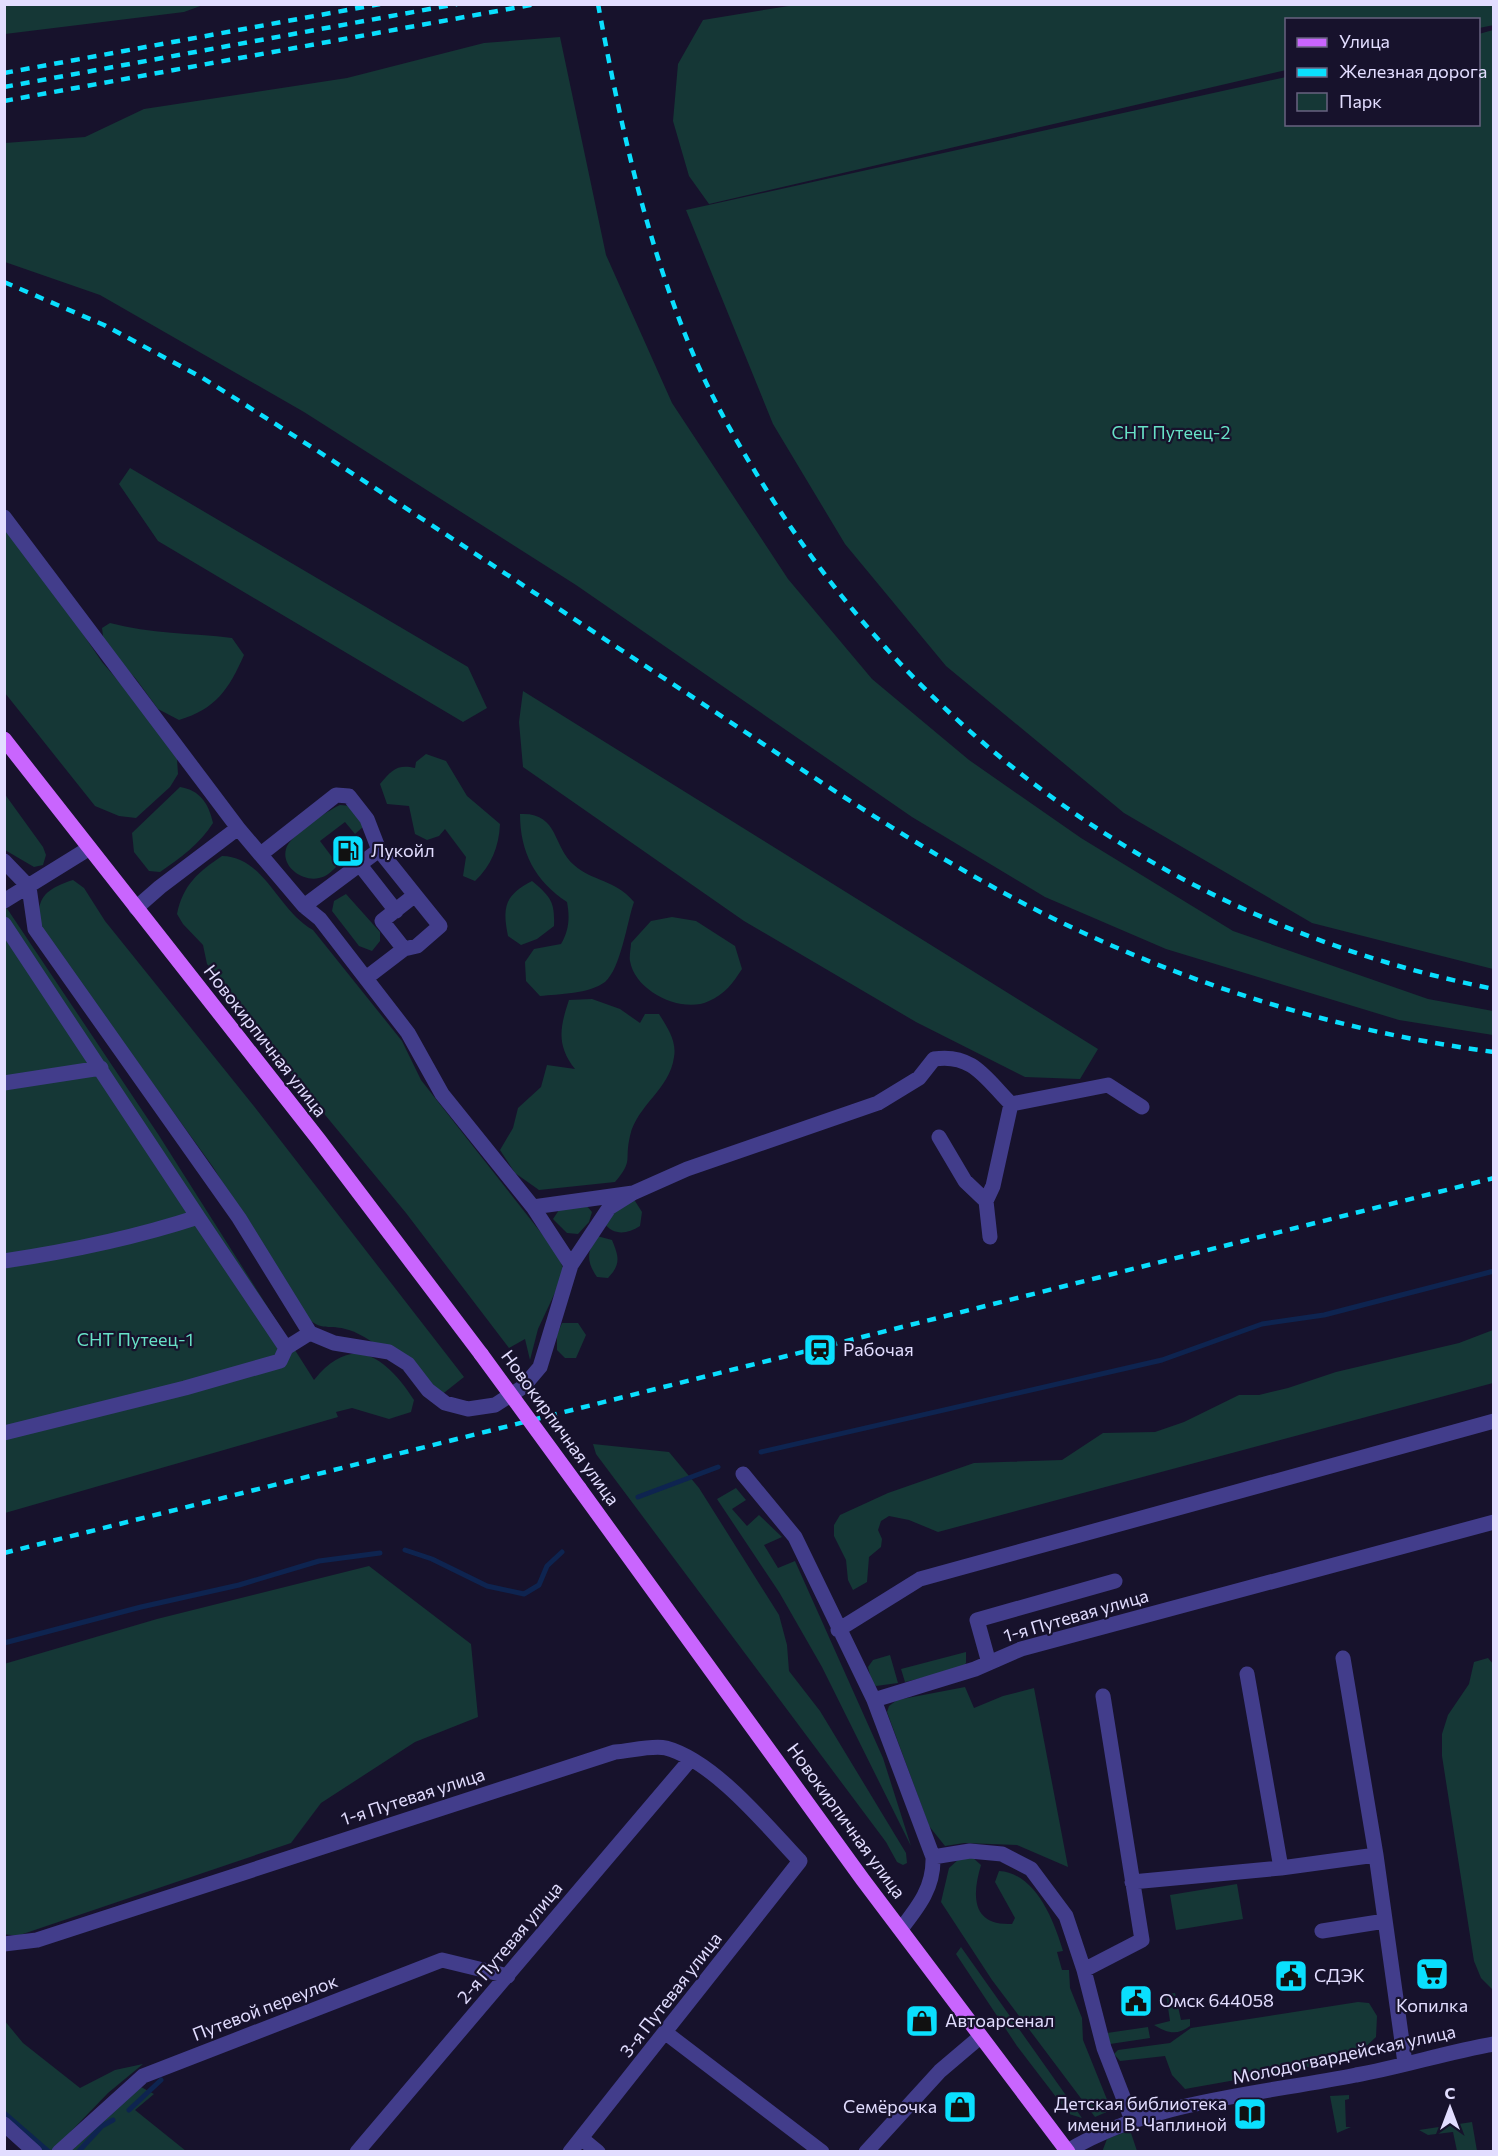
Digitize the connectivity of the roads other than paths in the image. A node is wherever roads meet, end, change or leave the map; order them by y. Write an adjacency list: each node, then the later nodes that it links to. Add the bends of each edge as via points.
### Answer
1 (4, 517): 3 (street)
2 (4, 739): 4 (main road, Новокирпичная улица)
3 (238, 828): 6 (street); 13 (street)
4 (88, 849): 9 (street); 13 (main road, Новокирпичная улица)
5 (379, 850): 6 (street, via 367,819 349,796 336,795); 8 (street); 10 (street)
6 (261, 854): 12 (street)
7 (4, 861): 9 (street)
8 (360, 865): 12 (street); 14 (street)
9 (29, 887): 11 (street); 30 (street, via 35,929 239,1218)
10 (415, 896): 14 (street); 16 (street, via 440,926 417,946)
11 (4, 901)
12 (304, 906): 17 (street, via 320,919)
13 (136, 908): 50 (main road, Новокирпичная улица, bridge, via 481,1354)
14 (396, 911): 16 (street, via 382,921)
15 (4, 924): 18 (street)
16 (404, 949): 17 (street)
17 (366, 978): 25 (street, via 408,1033 442,1094)
18 (101, 1068): 19 (street); 26 (street)
19 (4, 1083)
20 (1011, 1104): 21 (street, via 1107,1085); 23 (street, via 971,1062 950,1057 934,1059 919,1078 878,1103 687,1169); 24 (street, via 993,1186)
21 (1142, 1107)
22 (939, 1137): 24 (street, via 965,1181)
23 (633, 1192): 25 (street); 29 (street, via 609,1209)
24 (986, 1201): 27 (street)
25 (533, 1207): 29 (street)
26 (198, 1217): 28 (street, via 80,1250); 31 (street)
27 (990, 1237)
28 (4, 1261)
29 (571, 1265): 30 (street, via 540,1367 523,1387 495,1405 468,1409 445,1403 428,1390 408,1364 389,1352 334,1343)
30 (310, 1333): 31 (street)
31 (286, 1348): 33 (street, via 280,1361 237,1374)
32 (1494, 1421): 37 (street, via 920,1579)
33 (4, 1433)
34 (742, 1474): 37 (street, via 795,1537)
35 (1494, 1522): 39 (street, 1-я Путевая улица, via 1021,1649)
36 (1115, 1581): 39 (street, via 977,1620)
37 (838, 1630): 42 (street)
38 (1344, 1658): 44 (street)
39 (989, 1664): 42 (street, 1-я Путевая улица)
40 (1247, 1674): 47 (street)
41 (1103, 1696): 48 (street)
42 (874, 1700): 45 (street)
43 (692, 1759): 46 (street, 1-я Путевая улица, via 734,1792); 52 (street, 1-я Путевая улица, via 664,1748 615,1752 37,1940); 54 (street, 2-я Путевая улица)
44 (1376, 1855): 47 (street); 49 (street)
45 (933, 1857): 50 (street, via 929,1889); 53 (street, via 970,1851 1002,1854 1031,1869 1066,1916)
46 (800, 1861): 55 (street, 3-я Путевая улица)
47 (1281, 1868): 48 (street)
48 (1132, 1882): 53 (street, via 1142,1940)
49 (1385, 1921): 51 (street); 58 (street)
50 (901, 1929): 56 (main road, Новокирпичная улица)
51 (1322, 1931)
52 (4, 1944)
53 (1084, 1970): 59 (street, via 1104,2048)
54 (508, 1976): 63 (street, Путевой переулок, via 442,1960 143,2076); 64 (street, 2-я Путевая улица)
55 (666, 2033): 61 (street, 3-я Путевая улица); 67 (street)
56 (980, 2037): 68 (street, via 940,2071); 69 (main road, Новокирпичная улица)
57 (1494, 2044): 58 (street, Молодогвардейская улица)
58 (1405, 2063): 59 (street, Молодогвардейская улица)
59 (1132, 2120): 69 (street, Молодогвардейская улица)
60 (4, 2124): 62 (street)
61 (581, 2138): 65 (street, 3-я Путевая улица); 66 (street)
62 (35, 2151)
63 (59, 2151)
64 (357, 2151)
65 (570, 2151)
66 (598, 2151)
67 (822, 2151)
68 (866, 2151)
69 (1067, 2151)

